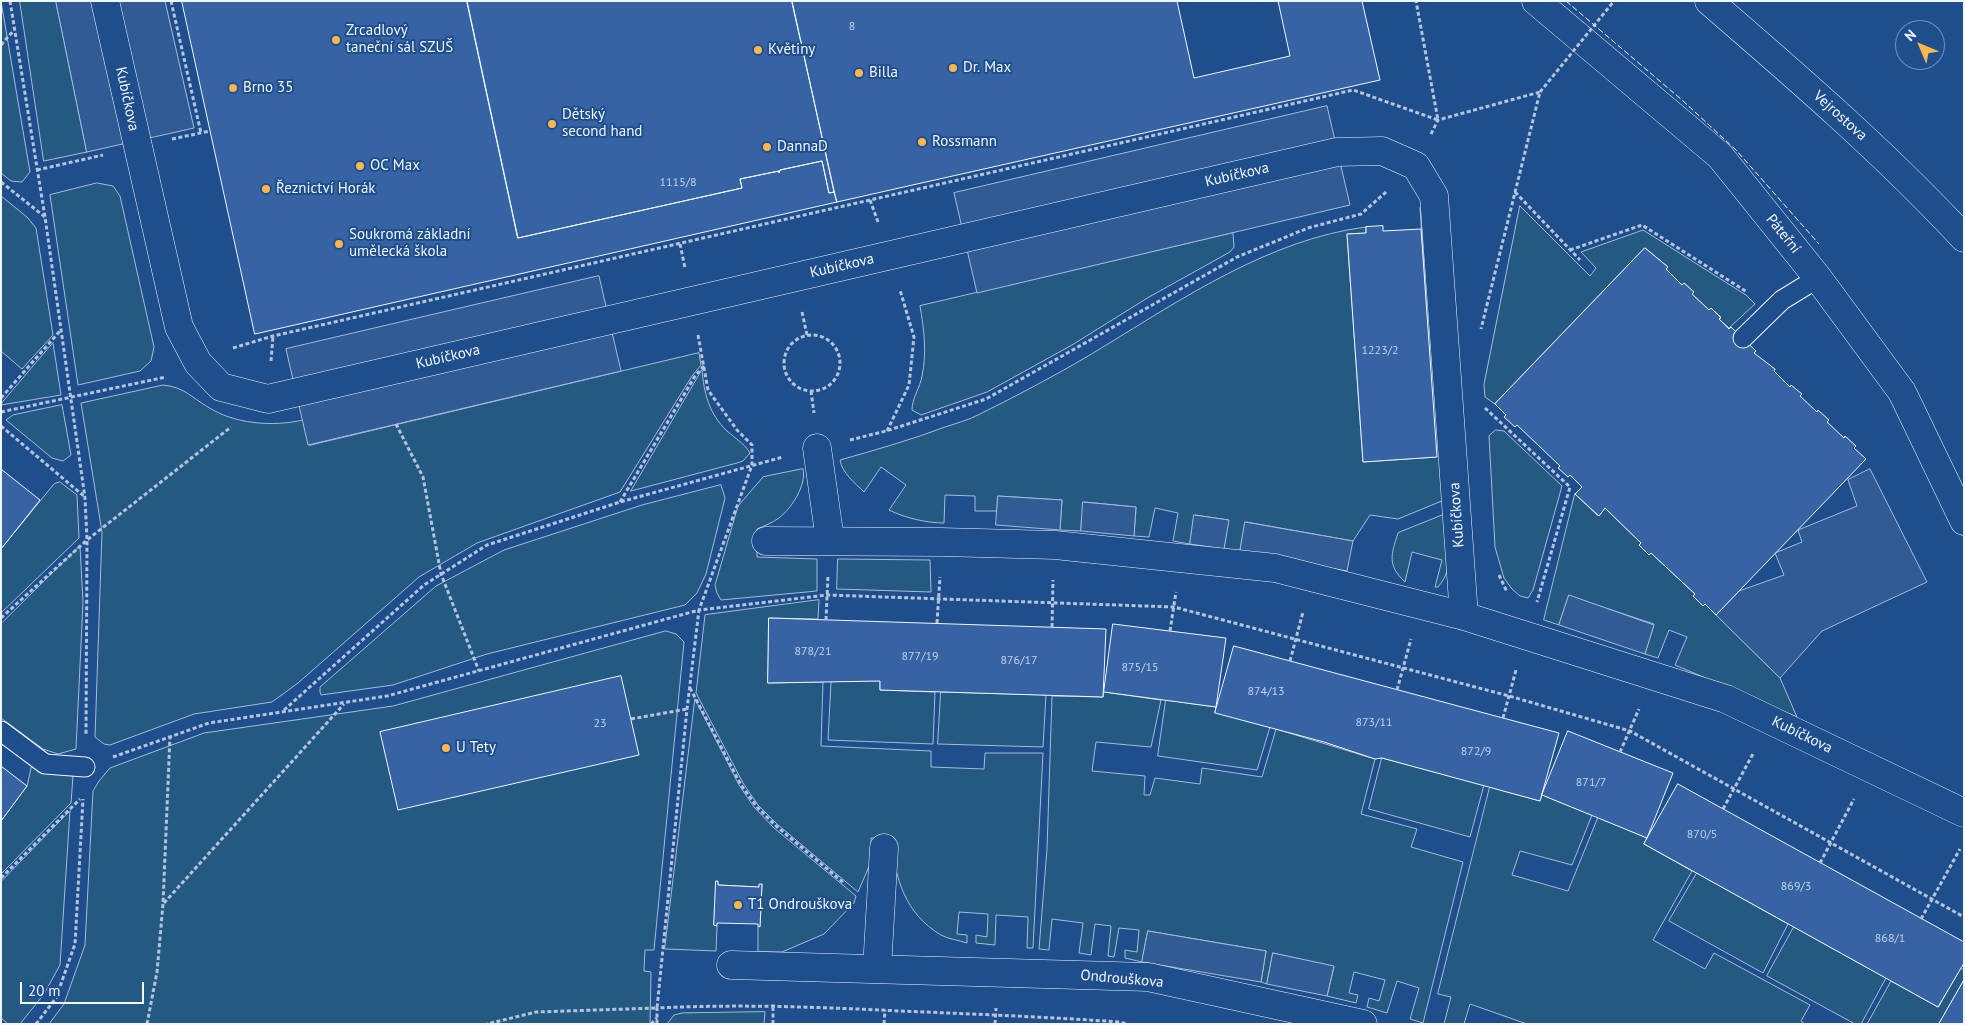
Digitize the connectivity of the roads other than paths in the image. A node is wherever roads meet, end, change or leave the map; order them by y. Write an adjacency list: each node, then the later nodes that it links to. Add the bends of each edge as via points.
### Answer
1 (105, 1): 11 (street, Kubíčkova, via 179,327 198,362 221,387 268,399 1337,152 1382,151 1416,166 1434,196)
2 (1536, 1): 5 (street, Páteřní, via 1720,156)
3 (1709, 1): 4 (street, Vejrostova, via 1857,131)
4 (1964, 238)
5 (1818, 278): 6 (lane, via 1782,300); 8 (street, Páteřní, via 1902,392)
6 (1743, 338)
7 (817, 448): 9 (street)
8 (1964, 521)
9 (830, 540): 10 (street, Kubíčkova); 11 (street, Kubíčkova, via 1055,545 1275,568)
10 (766, 541)
11 (1464, 616): 14 (street, Kubíčkova, via 1726,699)
12 (1, 731): 13 (lane, via 45,764)
13 (85, 767)
14 (1964, 813)
15 (884, 848): 17 (street)
16 (731, 965): 17 (street, Ondrouškova)
17 (877, 969): 18 (street, Ondrouškova, via 1148,977)
18 (1363, 1024)

